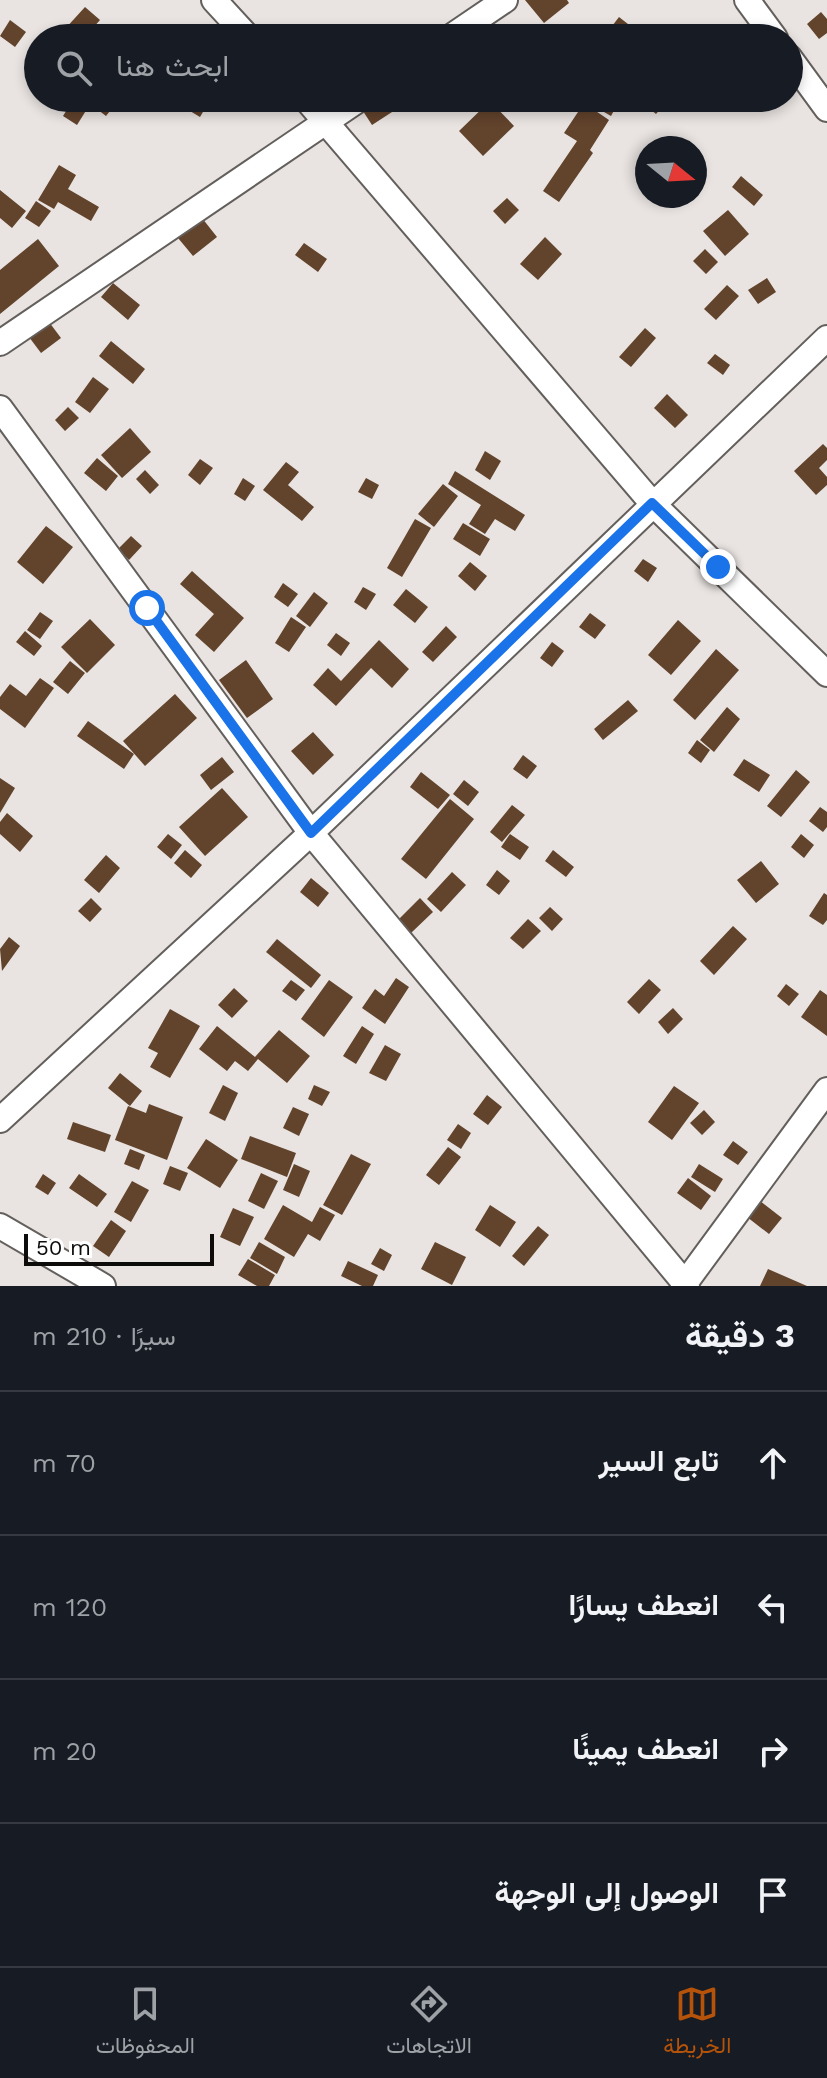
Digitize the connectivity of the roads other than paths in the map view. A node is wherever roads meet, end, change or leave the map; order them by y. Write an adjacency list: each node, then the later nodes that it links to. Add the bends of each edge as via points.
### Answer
1 (214, 0): 4 (street)
2 (505, 0): 5 (street)
3 (747, 0): 6 (street)
4 (236, 24)
5 (470, 24)
6 (765, 24)
7 (803, 76): 8 (street)
8 (827, 109)
9 (317, 112): 11 (street)
10 (341, 112): 11 (street)
11 (326, 122): 13 (street); 15 (street)
12 (827, 338): 15 (street)
13 (0, 343)
14 (0, 408): 17 (street)
15 (652, 503): 16 (street); 17 (street)
16 (827, 674)
17 (311, 833): 19 (street); 21 (street)
18 (827, 1090): 21 (street)
19 (0, 1120)
20 (0, 1226): 22 (street)
21 (685, 1285)
22 (103, 1286)

